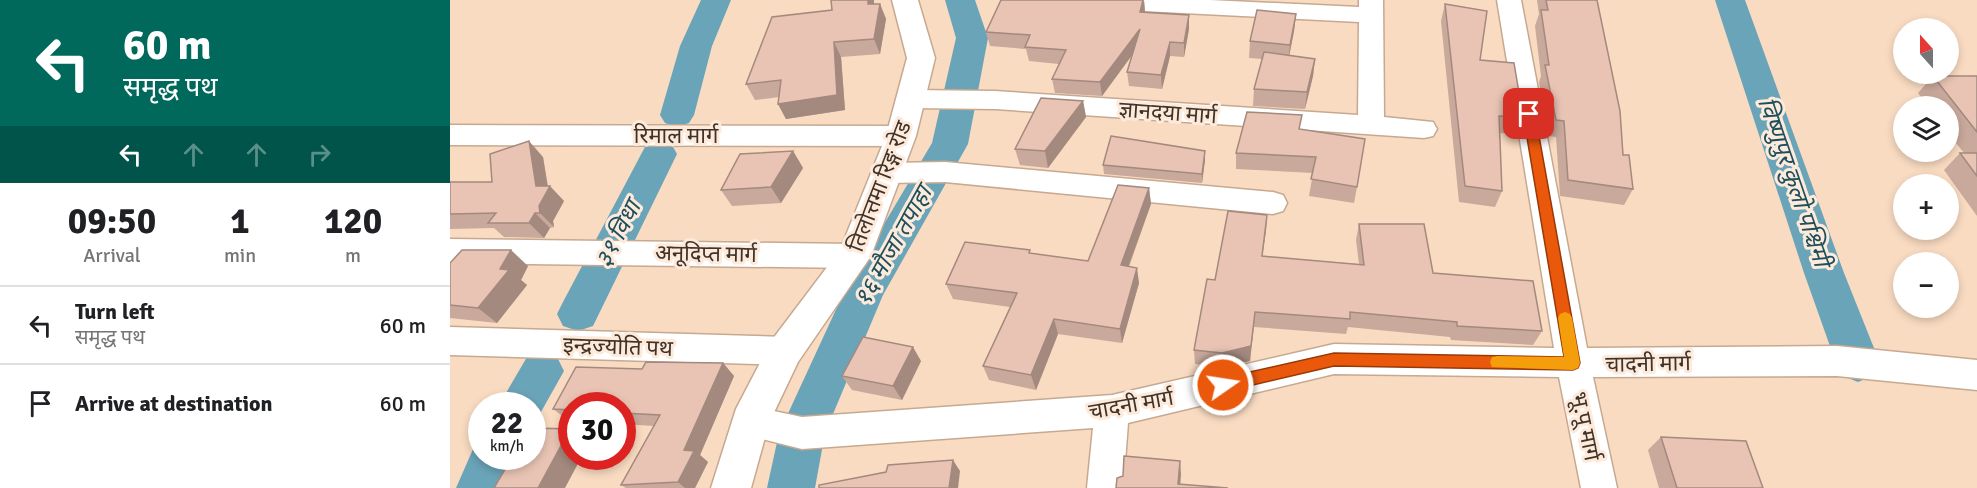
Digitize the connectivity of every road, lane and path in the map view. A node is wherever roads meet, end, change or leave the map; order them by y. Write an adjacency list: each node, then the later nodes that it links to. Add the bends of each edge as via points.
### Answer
1 (906, 0): 2 (street); 6 (street, तिलोत्तमा रिङ्ग रोड, via 921,58)
2 (912, 0)
3 (1064, 0): 5 (street)
4 (1509, 0): 17 (street, भू.पू मार्ग)
5 (1371, 8): 7 (street)
6 (911, 99): 7 (street, ज्ञानदया मार्ग, via 995,100); 10 (street, तिलोत्तमा रिङ्ग रोड)
7 (1371, 125): 8 (street, ज्ञानदया मार्ग)
8 (1424, 129)
9 (450, 135): 10 (street, रिमाल मार्ग)
10 (902, 136): 11 (street, तिलोत्तमा रिङ्ग रोड)
11 (888, 173): 12 (street, via 945,172); 14 (street, तिलोत्तमा रिङ्ग रोड)
12 (1274, 203)
13 (450, 251): 14 (street, अनूदिप्त मार्ग)
14 (854, 256): 16 (street, तिलोत्तमा रिङ्ग रोड)
15 (450, 341): 16 (street, इन्द्रज्योति पथ)
16 (785, 351): 20 (street, तिलोत्तमा रिङ्ग रोड)
17 (1573, 363): 18 (street, चादनी मार्ग, via 1837,361); 19 (street, चादनी मार्ग, via 1334,359); 23 (street, भू.पू मार्ग)
18 (1977, 375)
19 (1112, 411): 20 (street, चादनी मार्ग, via 802,433); 22 (street)
20 (750, 422): 21 (street, तिलोत्तमा रिङ्ग रोड)
21 (731, 488)
22 (1105, 488)
23 (1599, 488)

